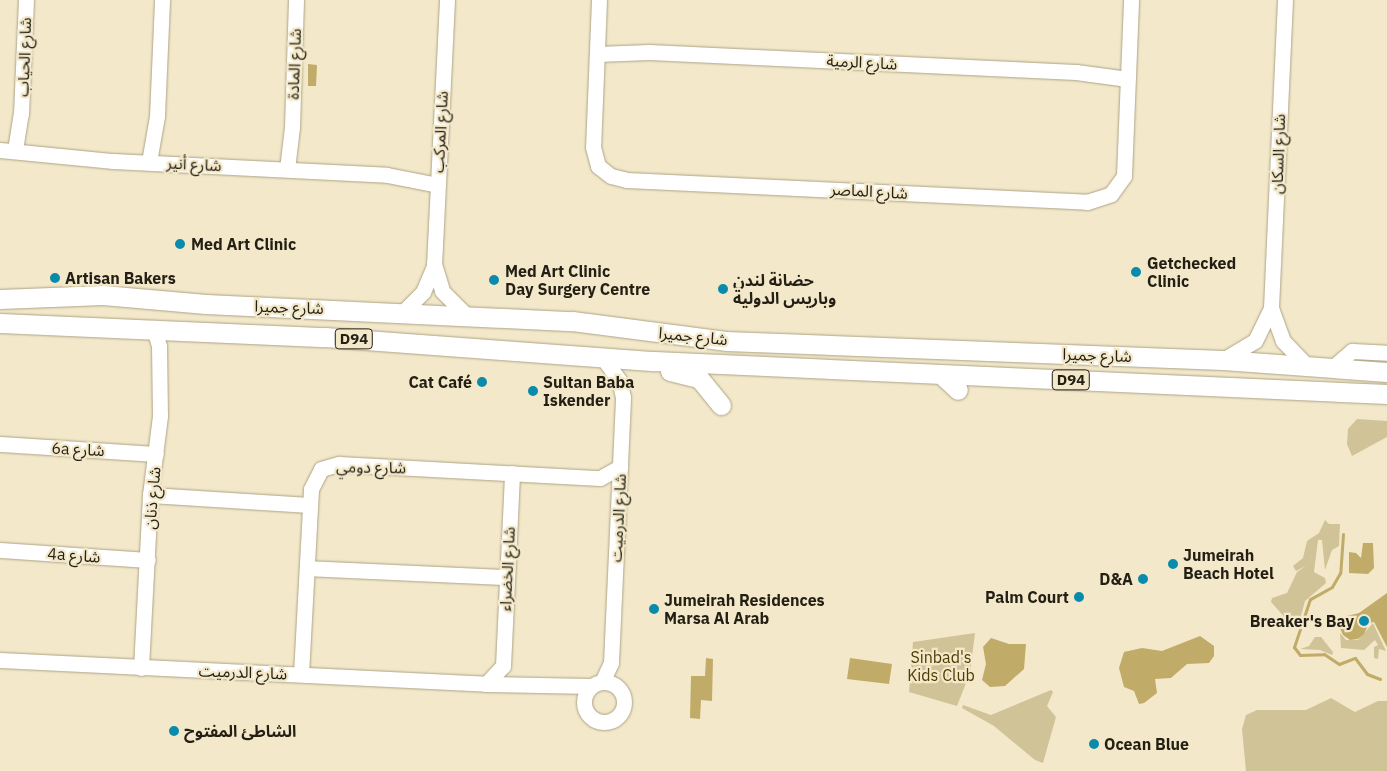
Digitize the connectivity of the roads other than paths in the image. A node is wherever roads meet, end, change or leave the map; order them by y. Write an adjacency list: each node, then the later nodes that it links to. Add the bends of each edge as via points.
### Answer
1 (26, 0): 10 (street, شارع الحياب, via 21,114)
2 (162, 0): 11 (street)
3 (296, 0): 12 (street, شارع المادة)
4 (446, 0): 13 (street, شارع المركب)
5 (599, 0): 8 (street, شارع الماصر)
6 (1131, 0): 9 (street, شارع الماصر)
7 (1285, 0): 16 (street, شارع السكان)
8 (598, 48): 9 (street, شارع الرمية); 9 (street, شارع الماصر, via 594,154 604,172 627,180 1094,201 1116,191 1124,176)
9 (1128, 74)
10 (13, 150): 11 (street, شارع أنير)
11 (154, 162): 12 (street, شارع أنير)
12 (292, 169): 13 (street, شارع أنير)
13 (438, 180): 14 (street, شارع المركب)
14 (434, 264): 17 (street, شارع المركب, via 423,292); 18 (street, شارع المركب, via 442,291)
15 (0, 299): 17 (main road, شارع جميرا / D94, via 103,295 206,304)
16 (1271, 308): 26 (street, شارع السكان, via 1255,341); 28 (street, شارع السكان, via 1283,340)
17 (403, 312): 18 (main road, شارع جميرا / D94)
18 (466, 315): 21 (main road, شارع جميرا / D94, via 572,321)
19 (0, 323): 20 (main road, شارع جميرا / D94)
20 (154, 328): 24 (main road, شارع جميرا / D94); 36 (street, شارع ذنان, via 159,352 160,416)
21 (698, 338): 22 (main road, شارع جميرا / D94); 25 (main road, via 697,346 690,352 648,351)
22 (795, 344): 26 (main road, شارع جميرا / D94); 27 (main road, via 774,353 733,352 726,357)
23 (1387, 353): 29 (street, via 1352,351)
24 (604, 358): 25 (main road, شارع جميرا / D94); 37 (street, شارع الدرميت, via 623,391)
25 (627, 360): 27 (main road, شارع جميرا / D94); 34 (main road, via 642,367 695,376 707,384)
26 (1223, 360): 28 (main road, شارع جميرا / D94)
27 (724, 364): 31 (main road, شارع جميرا / D94)
28 (1308, 367): 29 (main road, شارع جميرا / D94)
29 (1331, 369): 30 (main road, شارع جميرا / D94)
30 (1387, 372)
31 (942, 374): 32 (main road); 33 (main road, شارع جميرا / D94)
32 (958, 390)
33 (1387, 394)
34 (721, 405)
35 (0, 444): 36 (street, 6a شارع)
36 (156, 454): 41 (street, شارع ذنان)
37 (620, 467): 39 (street); 40 (street, شارع الدرميت)
38 (512, 473): 39 (street, شارع دومي); 42 (street, شارع دومي, via 333,464 314,478); 46 (street, شارع الخضراء)
39 (600, 478): 40 (street)
40 (619, 491): 53 (street, شارع الدرميت, via 611,663)
41 (150, 495): 42 (street); 44 (street, شارع ذنان)
42 (310, 505): 45 (street, شارع دومي)
43 (0, 550): 44 (street, 4a شارع)
44 (148, 560): 49 (street, شارع ذنان)
45 (307, 568): 46 (street); 50 (street, شارع دومي)
46 (507, 577): 48 (street, شارع الخضراء)
47 (0, 660): 49 (street, شارع الدرميت)
48 (503, 666): 51 (street); 52 (street)
49 (141, 668): 50 (street, شارع الدرميت)
50 (301, 674): 52 (street, شارع الدرميت)
51 (518, 683): 52 (street, شارع الدرميت); 53 (street, شارع الدرميت)
52 (486, 684): 54 (street, شارع الدرميت, via 497,688 563,692)
53 (597, 684): 54 (street, شارع الدرميت); 54 (street, شارع الدرميت, via 614,684 622,693 624,705 619,715 611,721 600,722 590,716)
54 (584, 703)

